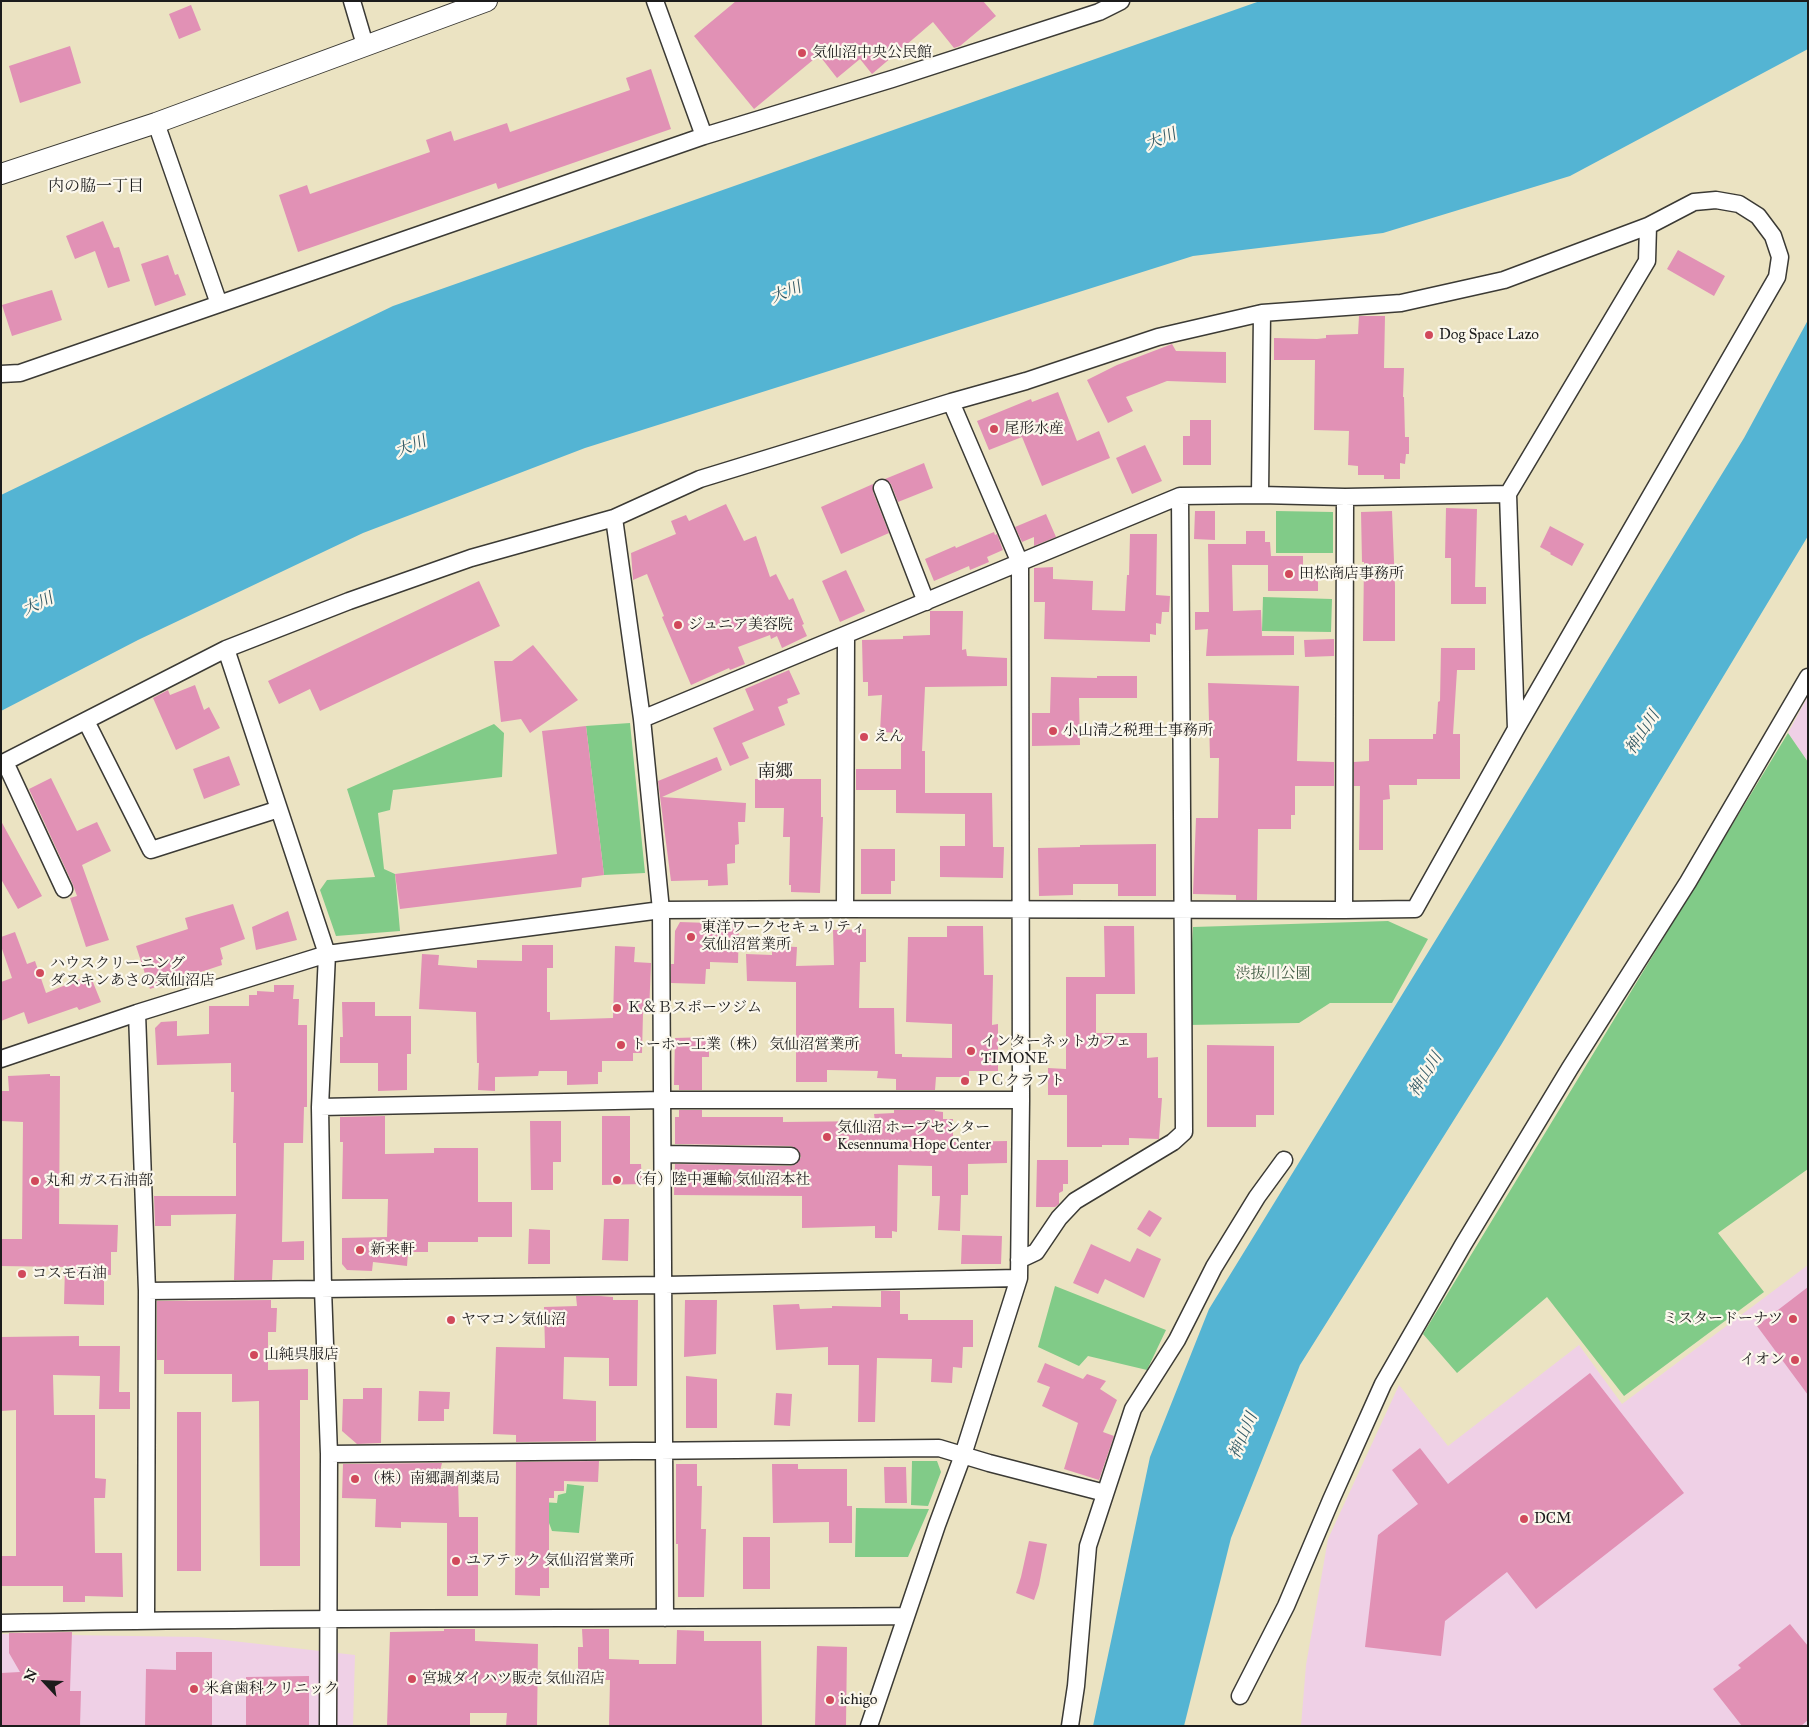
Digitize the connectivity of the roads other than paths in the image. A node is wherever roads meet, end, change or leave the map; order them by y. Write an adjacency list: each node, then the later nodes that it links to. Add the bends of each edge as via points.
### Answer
1 (352, 1): 5 (street)
2 (487, 1): 5 (street)
3 (655, 1): 7 (street)
4 (1121, 1): 7 (street, via 1099,12 902,76)
5 (365, 45): 6 (street)
6 (156, 123): 8 (street); 10 (street)
7 (704, 136): 10 (street)
8 (1, 174)
9 (1648, 226): 11 (street, via 1504,280 1402,303); 15 (street, via 1647,261); 27 (street, via 1694,202 1716,200 1739,204 1758,216 1773,236 1780,257 1777,277)
10 (219, 304): 12 (street, via 20,373)
11 (1262, 313): 13 (street, via 1158,337); 16 (street)
12 (1, 374)
13 (951, 402): 19 (street, via 700,479); 20 (street)
14 (882, 488): 21 (street)
15 (1508, 494): 18 (street); 27 (street)
16 (1260, 495): 17 (street); 18 (street)
17 (1180, 496): 20 (street); 34 (street)
18 (1345, 497): 35 (street)
19 (614, 518): 23 (street, via 471,558); 25 (street)
20 (1020, 563): 21 (street); 32 (street)
21 (926, 602): 22 (street)
22 (846, 635): 25 (street); 31 (street)
23 (226, 649): 26 (street); 29 (street)
24 (1808, 676): 59 (street, via 1688,882 1570,1068 1383,1384 1286,1606)
25 (642, 719): 33 (street)
26 (86, 721): 28 (street); 29 (street, via 152,850)
27 (1516, 729): 35 (street, via 1415,909)
28 (3, 763): 30 (street)
29 (279, 809): 36 (street)
30 (64, 889)
31 (845, 909): 32 (street); 33 (street)
32 (1020, 909): 34 (street); 40 (street)
33 (661, 910): 36 (street); 39 (street)
34 (1182, 910): 35 (street); 45 (street, via 1184,1132 1174,1142 1075,1201 1036,1252)
35 (1344, 910)
36 (328, 954): 37 (street); 41 (street)
37 (136, 1013): 38 (street); 49 (street)
38 (1, 1059)
39 (664, 1100): 40 (street); 41 (street); 42 (street)
40 (1021, 1100): 45 (street)
41 (320, 1107): 48 (street)
42 (664, 1154): 43 (street); 47 (street)
43 (791, 1156)
44 (1284, 1160): 53 (street, via 1214,1267 1177,1340 1133,1409)
45 (1019, 1260): 46 (street)
46 (1019, 1278): 47 (street); 52 (street)
47 (665, 1285): 48 (street); 50 (street)
48 (324, 1289): 49 (street); 51 (street)
49 (147, 1291): 56 (street)
50 (664, 1452): 51 (street); 52 (street, via 938,1448); 55 (street)
51 (330, 1454): 57 (street)
52 (963, 1455): 53 (street); 54 (street)
53 (1105, 1493): 62 (street, via 1088,1546)
54 (906, 1616): 55 (street); 61 (street)
55 (665, 1618): 57 (street)
56 (146, 1620): 57 (street); 58 (street)
57 (328, 1620): 60 (street)
58 (1, 1623)
59 (1240, 1696)
60 (328, 1726)
61 (869, 1726)
62 (1070, 1726)

